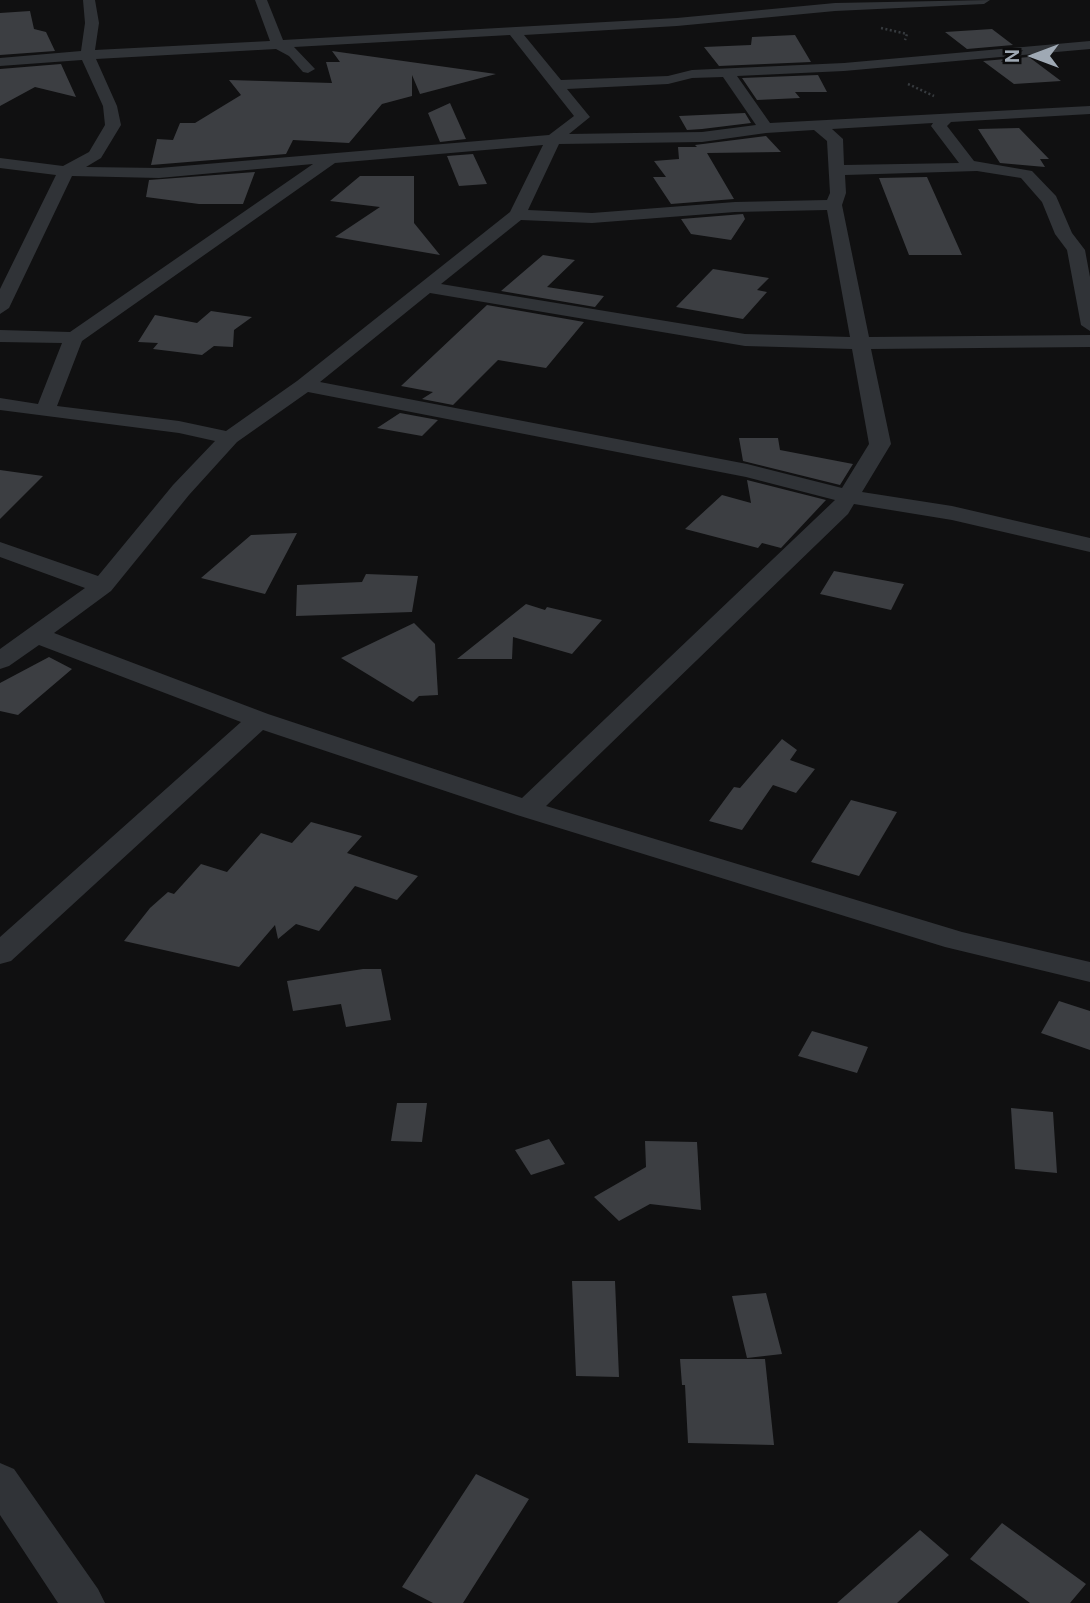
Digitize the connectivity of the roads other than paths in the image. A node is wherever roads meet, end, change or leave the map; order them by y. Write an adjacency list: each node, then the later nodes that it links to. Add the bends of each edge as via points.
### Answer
1 (89, 0): 8 (street, via 92,23)
2 (261, 0): 6 (street)
3 (984, 0): 4 (street)
4 (831, 4): 5 (street, via 806,10)
5 (513, 30): 6 (street); 12 (street)
6 (278, 44): 8 (street); 10 (street)
7 (1090, 45): 11 (street)
8 (87, 55): 9 (street); 22 (street, via 110,106 113,125 95,155)
9 (0, 62)
10 (308, 69)
11 (727, 72): 12 (street, via 668,80); 16 (street)
12 (556, 85): 17 (street, via 582,117)
13 (1090, 110): 14 (street)
14 (947, 118): 15 (street); 20 (street, via 939,126)
15 (820, 127): 16 (street); 21 (street, via 835,139)
16 (766, 128): 17 (street, via 702,137)
17 (553, 139): 18 (street); 24 (street)
18 (329, 160): 22 (street, via 159,173); 30 (street)
19 (0, 163): 22 (street)
20 (974, 167): 21 (street); 25 (street, via 1030,177 1050,200 1064,234)
21 (837, 170): 23 (street)
22 (66, 171): 27 (street)
23 (834, 205): 24 (street, via 592,218); 32 (street)
24 (517, 215): 26 (street)
25 (1083, 251): 28 (street)
26 (425, 287): 32 (street, via 745,340); 33 (street)
27 (0, 308)
28 (1090, 325)
29 (0, 336): 30 (street)
30 (74, 338): 35 (street)
31 (1090, 341): 32 (street)
32 (862, 343): 37 (street, via 880,444)
33 (304, 385): 36 (street); 37 (street, via 747,471)
34 (0, 404): 35 (street)
35 (45, 411): 36 (street, via 179,427)
36 (230, 438): 40 (street)
37 (846, 496): 38 (street, via 952,513); 44 (street, via 840,509)
38 (1090, 545)
39 (0, 549): 40 (street)
40 (103, 586): 41 (street)
41 (36, 635): 42 (street); 43 (street)
42 (0, 661)
43 (259, 720): 44 (street); 45 (street)
44 (527, 809): 46 (street, via 956,940)
45 (0, 954)
46 (1090, 972)
47 (0, 1480): 48 (street)
48 (83, 1603)

